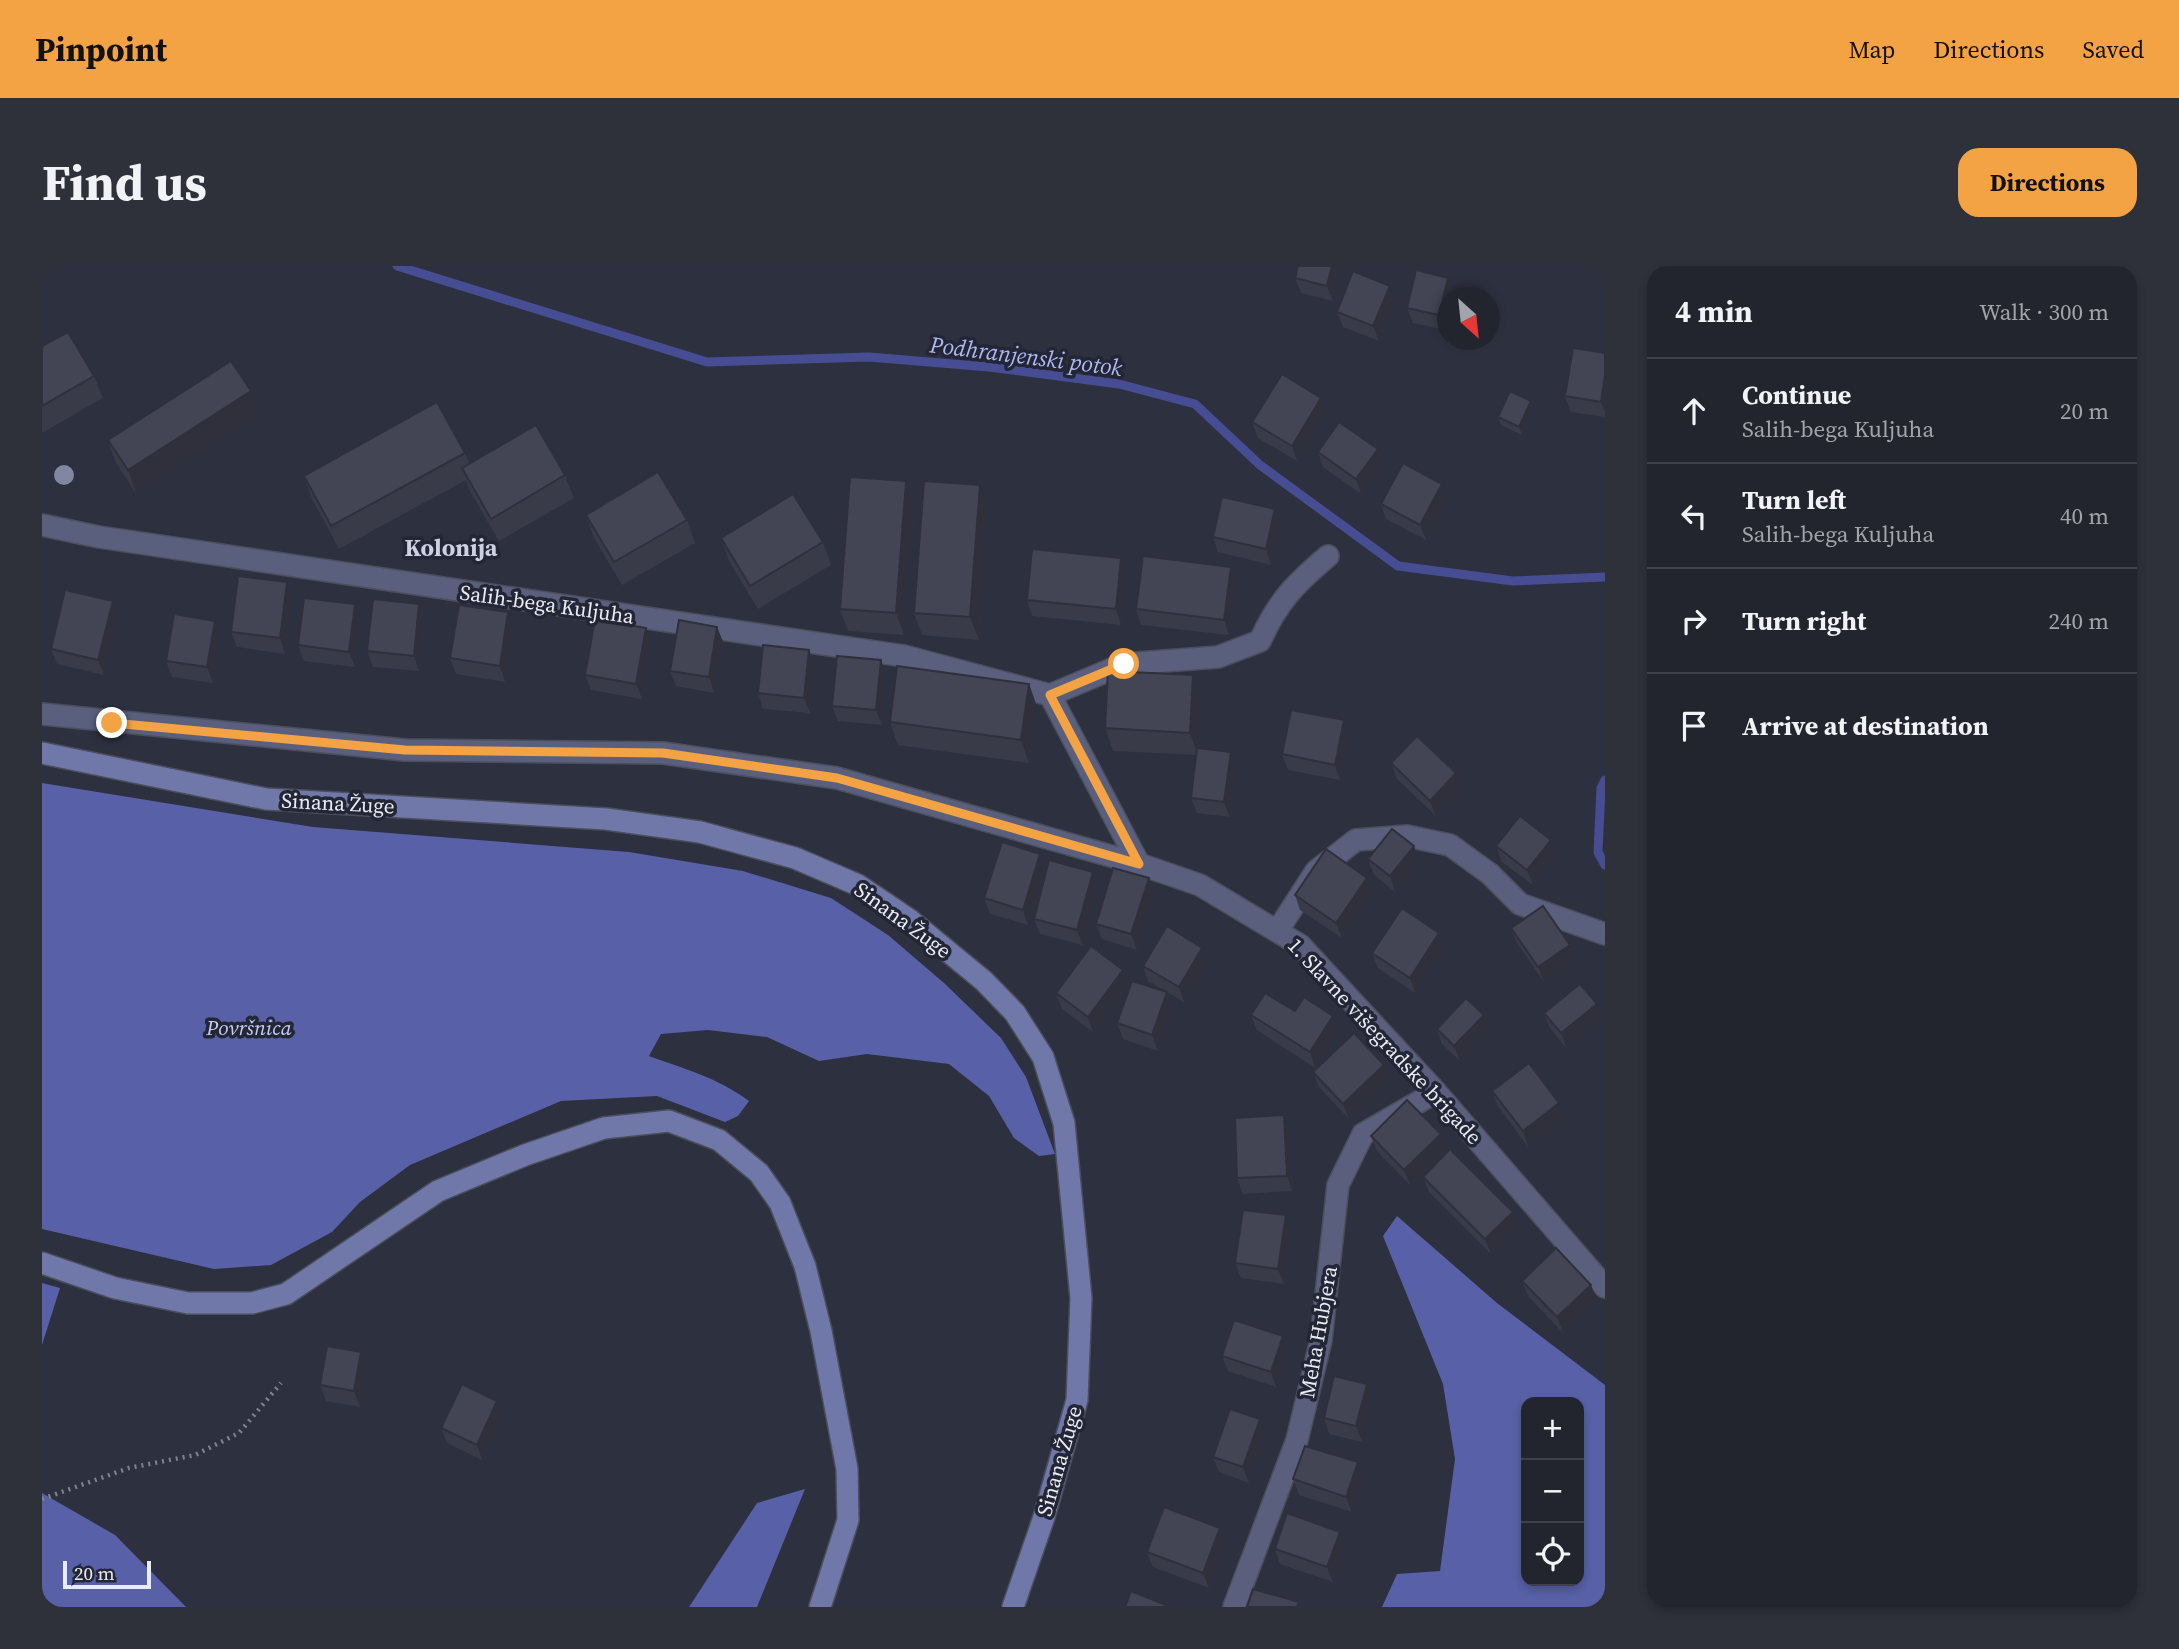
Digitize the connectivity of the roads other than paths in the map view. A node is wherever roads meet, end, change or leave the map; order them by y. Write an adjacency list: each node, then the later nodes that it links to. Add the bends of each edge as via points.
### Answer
1 (42, 525): 3 (street, Salih-bega Kuljuha, via 113,540 904,656)
2 (1328, 556): 3 (street, via 1281,601 1260,641 1218,657 1124,664)
3 (1050, 695): 6 (street)
4 (42, 714): 6 (street, 1. Slavne višegradske brigade, via 405,750 663,753 837,778)
5 (42, 753): 13 (main road, Sinana Žuge, via 266,799 606,819 700,832 795,858 858,885 910,920 984,981 1015,1013 1043,1057 1064,1123 1081,1298 1077,1400)
6 (1139, 864): 7 (street, 1. Slavne višegradske brigade, via 1200,885)
7 (1278, 930): 8 (street, via 1316,871 1356,840 1407,836 1450,845 1490,874 1520,904); 9 (street, 1. Slavne višegradske brigade, via 1300,945)
8 (1605, 934)
9 (1436, 1092): 11 (street, 1. Slavne višegradske brigade); 14 (street, Meha Hubjera, via 1363,1133 1338,1185 1321,1340 1297,1440)
10 (42, 1262): 12 (main road, via 115,1288 188,1303 252,1303 286,1294 438,1191 525,1155 604,1128 669,1121 719,1140 759,1173 780,1202 805,1266 821,1331 847,1469 848,1520)
11 (1605, 1287)
12 (820, 1607)
13 (1013, 1607)
14 (1234, 1607)

